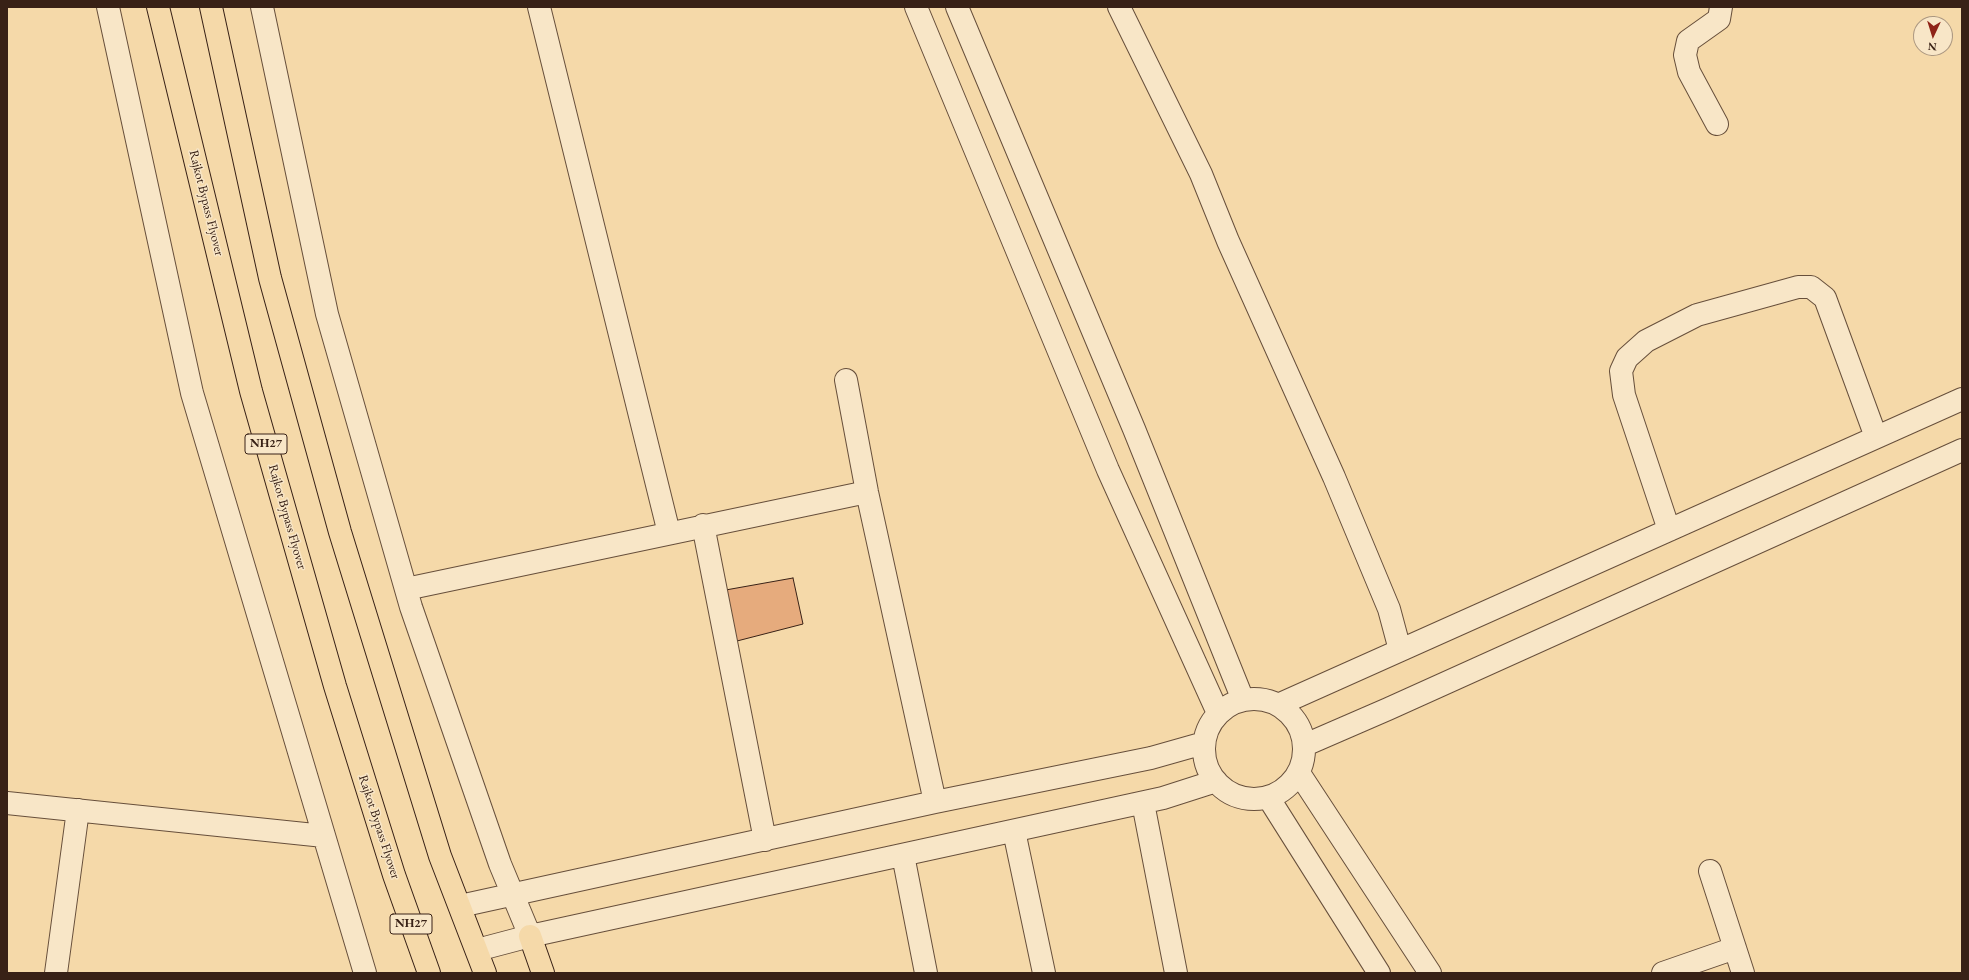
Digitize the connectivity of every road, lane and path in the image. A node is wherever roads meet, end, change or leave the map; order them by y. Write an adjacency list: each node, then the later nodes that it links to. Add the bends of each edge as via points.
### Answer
1 (108, 7): 34 (street, via 192,393)
2 (158, 7): 45 (main road, Rajkot Bypass Flyover / NH27, via 251,391 335,686 394,875)
3 (211, 7): 39 (main road, via 270,278 340,532 440,856)
4 (262, 7): 19 (street, via 327,314)
5 (539, 7): 18 (street)
6 (916, 7): 23 (street, via 1108,470)
7 (957, 7): 21 (street, via 1131,421)
8 (1119, 7): 20 (street, via 1201,174 1228,241 1334,476 1389,609)
9 (1721, 7): 10 (street, via 1719,19 1688,41 1685,56 1688,72)
10 (1718, 124)
11 (846, 380): 15 (street)
12 (1962, 399): 13 (street)
13 (1876, 437): 17 (street); 17 (street, via 1825,298 1812,287 1798,287 1697,315 1646,341 1627,358 1621,371 1624,396)
14 (1962, 450): 25 (street)
15 (867, 492): 16 (street); 29 (street)
16 (703, 525): 18 (street); 35 (street)
17 (1669, 530): 20 (street)
18 (669, 533): 19 (street)
19 (406, 589): 38 (street)
20 (1400, 650): 22 (street)
21 (1243, 700): 22 (street, via 1261,699); 23 (street)
22 (1278, 705): 25 (street, via 1296,721)
23 (1218, 714): 24 (street, via 1209,727)
24 (1204, 743): 27 (street, via 1206,763); 29 (street, via 1151,758)
25 (1305, 745): 26 (street)
26 (1299, 773): 28 (street, via 1286,788); 52 (street)
27 (1216, 781): 28 (street, via 1231,793 1249,799); 31 (street)
28 (1268, 797): 51 (street)
29 (935, 802): 35 (street)
30 (7, 803): 32 (street)
31 (1143, 803): 33 (street); 50 (street)
32 (78, 810): 34 (street); 43 (street)
33 (1014, 831): 36 (street); 49 (street)
34 (324, 836): 44 (street)
35 (765, 840): 38 (street)
36 (903, 855): 40 (street); 48 (street)
37 (1710, 871): 41 (street)
38 (513, 896): 39 (street); 40 (street)
39 (460, 906): 42 (main road)
40 (530, 936): 42 (street); 47 (main road)
41 (1735, 948): 53 (street); 54 (street)
42 (476, 950): 46 (main road)
43 (56, 973)
44 (365, 973)
45 (429, 973)
46 (485, 973)
47 (543, 973)
48 (926, 973)
49 (1044, 973)
50 (1176, 973)
51 (1378, 973)
52 (1430, 973)
53 (1663, 973)
54 (1742, 973)

